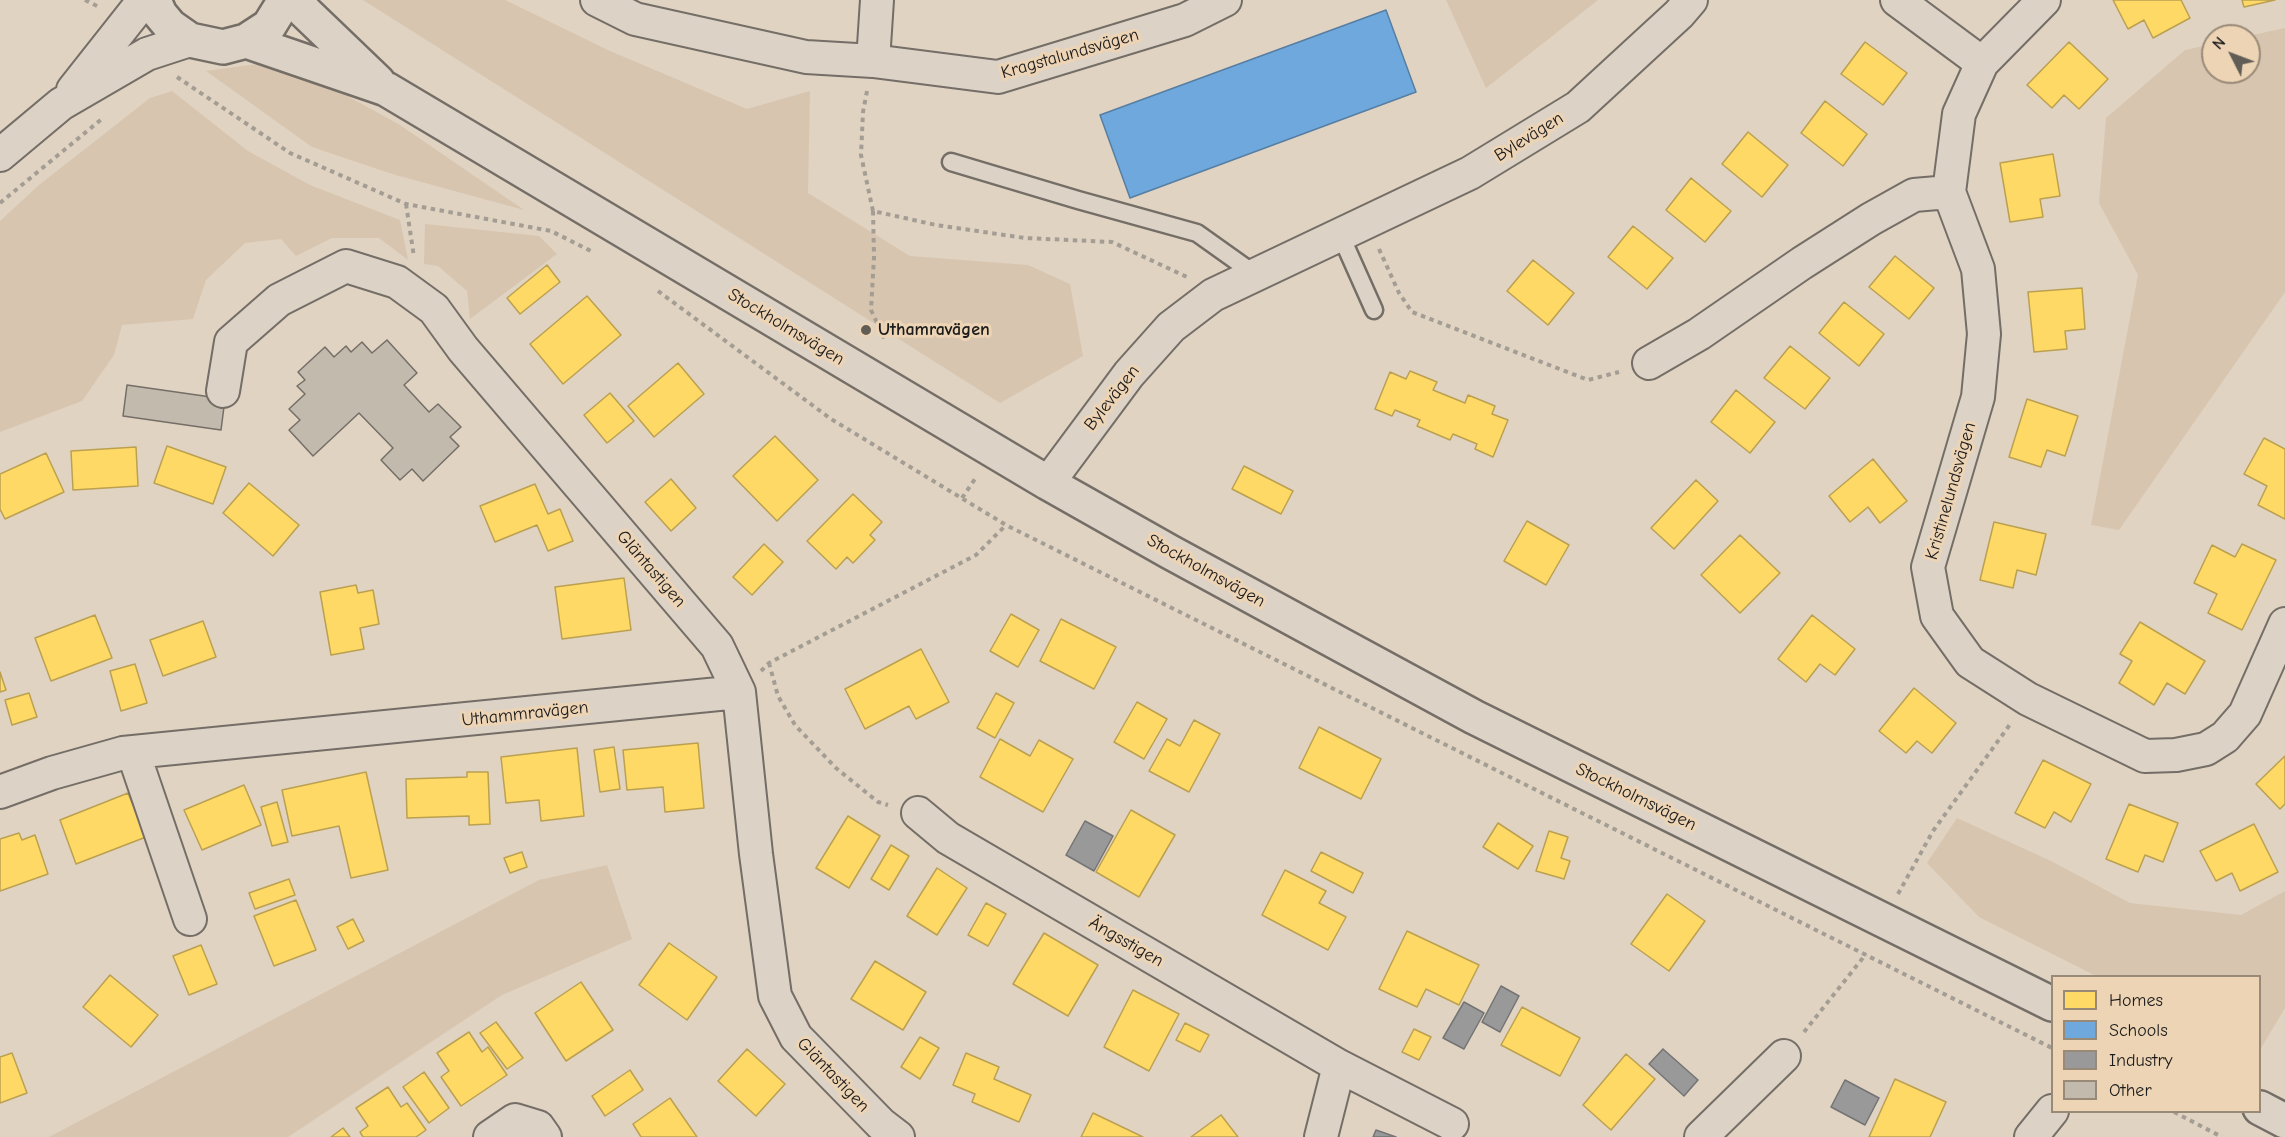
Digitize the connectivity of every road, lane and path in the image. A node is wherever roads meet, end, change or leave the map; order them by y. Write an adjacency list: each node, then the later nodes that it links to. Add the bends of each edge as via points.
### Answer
1 (85, 0): 12 (path, via 107,10)
2 (144, 0): 12 (street)
3 (154, 0): 13 (main road, via 170,27)
4 (285, 0): 14 (main road, via 269,26)
5 (298, 0): 18 (main road, Stockholmsvägen, via 304,11)
6 (597, 0): 16 (street, Kragstalundsvägen, via 635,19 669,27 806,57)
7 (877, 0): 16 (street)
8 (1225, 0): 16 (street, Kragstalundsvägen, via 1185,20 998,76)
9 (1691, 0): 26 (street, Bylevägen, via 1578,107 1470,174)
10 (1897, 0): 17 (street)
11 (2044, 0): 17 (street, Kristinelundsvägen)
12 (122, 29): 19 (street)
13 (190, 40): 14 (main road, via 223,47); 15 (street)
14 (246, 41): 18 (main road, Stockholmsvägen)
15 (147, 54): 19 (street); 27 (path, via 300,158 406,204 551,231)
16 (873, 61): 25 (path, via 863,112 861,155)
17 (1982, 63): 23 (street, Kristinelundsvägen, via 1959,114)
18 (386, 89): 35 (main road, Stockholmsvägen)
19 (61, 104): 21 (street)
20 (110, 113): 24 (path)
21 (0, 155)
22 (951, 162): 28 (lane, via 1197,233)
23 (1949, 192): 33 (street, via 1914,195 1871,219); 40 (street, Kristinelundsvägen, via 1978,269 1984,333 1978,397 1928,567 1937,616 1970,662)
24 (0, 203)
25 (873, 211): 30 (path, via 1025,238 1112,242 1180,273); 32 (path, via 871,310)
26 (1354, 229): 28 (street, Bylevägen); 31 (lane); 33 (path, via 1412,312 1588,380)
27 (602, 257)
28 (1256, 275): 30 (street, Bylevägen)
29 (651, 286): 36 (path, via 831,419)
30 (1213, 295): 35 (street, Bylevägen, via 1171,327 1129,374)
31 (1374, 310)
32 (886, 342)
33 (1649, 363)
34 (222, 391): 39 (street, Gläntastigen, via 231,342 279,300 346,266 397,282 434,309 463,349 717,646)
35 (1048, 483): 45 (main road, Stockholmsvägen, via 1474,717)
36 (1006, 525): 38 (path, via 976,555); 46 (path)
37 (2285, 624): 40 (street, Kristinelundsvägen, via 2245,714 2225,737 2206,749 2145,756)
38 (769, 663): 39 (path); 43 (path, via 778,696 795,725 836,768 878,802)
39 (740, 692): 41 (street, Uthammravägen); 56 (street, Gläntastigen, via 775,996 796,1037)
40 (2028, 699): 45 (path, via 1933,831)
41 (133, 752): 42 (street, Uthammravägen, via 52,773); 44 (street)
42 (0, 792)
43 (918, 813): 50 (street, Ängsstigen, via 948,838)
44 (190, 919)
45 (1884, 920): 46 (path); 47 (main road, Stockholmsvägen)
46 (1866, 954): 48 (path); 49 (path)
47 (2051, 1004)
48 (2051, 1047)
49 (1784, 1056): 60 (street)
50 (1339, 1066): 55 (street, Ängsstigen); 59 (street)
51 (2261, 1109): 54 (main road)
52 (2051, 1112): 61 (street)
53 (2176, 1113): 62 (path)
54 (2285, 1121)
55 (1452, 1124)
56 (882, 1133)
57 (490, 1137): 58 (street, via 515,1120 538,1127)
58 (545, 1137)
59 (1321, 1137)
60 (1701, 1137)
61 (2031, 1137)
62 (2222, 1137)

